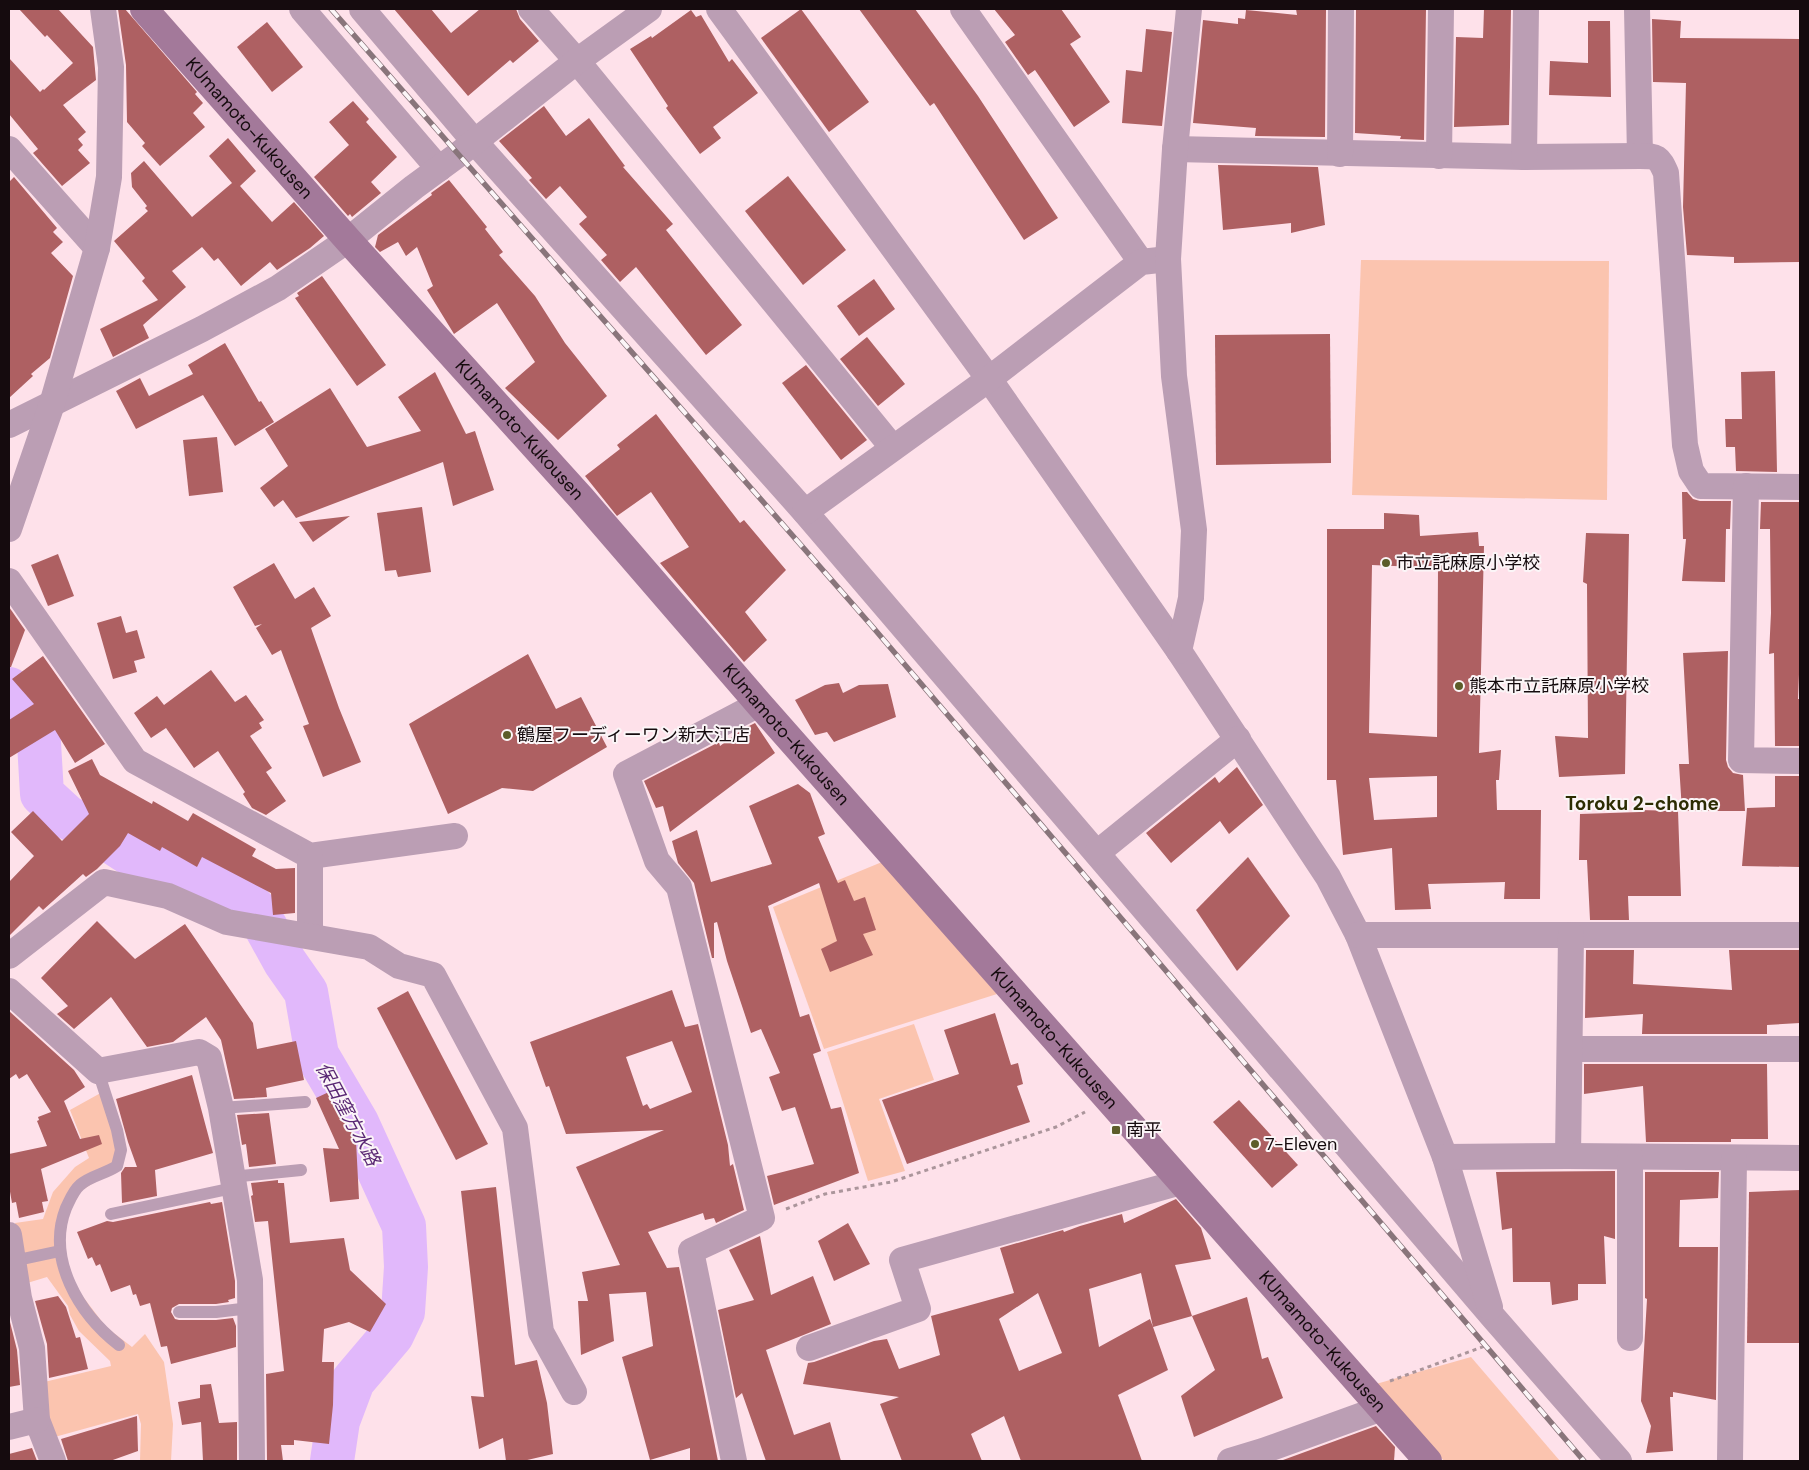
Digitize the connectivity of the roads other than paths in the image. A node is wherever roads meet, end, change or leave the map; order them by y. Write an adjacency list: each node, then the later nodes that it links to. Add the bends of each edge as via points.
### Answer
1 (103, 9): 24 (street, via 111,67 109,168)
2 (144, 9): 23 (main road, KUmamoto-Kukousen)
3 (302, 9): 22 (street)
4 (362, 9): 15 (street)
5 (531, 9): 14 (street)
6 (649, 9): 14 (street)
7 (719, 9): 27 (street)
8 (963, 9): 26 (street)
9 (1341, 9): 18 (street)
10 (1441, 9): 19 (street)
11 (1526, 9): 21 (street)
12 (1637, 9): 20 (street)
13 (1183, 15): 17 (street)
14 (577, 62): 15 (street); 30 (street)
15 (474, 140): 22 (street); 33 (street)
16 (9, 149): 24 (street)
17 (1175, 149): 18 (street); 25 (street)
18 (1340, 154): 19 (street)
19 (1439, 156): 21 (street)
20 (1640, 156): 21 (street); 31 (street, via 1653,156 1660,160 1666,173 1685,446 1691,471 1701,486)
21 (1524, 157)
22 (439, 169): 23 (street)
23 (348, 240): 28 (street, via 278,288 202,330); 37 (main road, KUmamoto-Kukousen, via 582,499)
24 (97, 248): 28 (street)
25 (1168, 260): 26 (street); 36 (street, via 1174,376 1194,530 1191,598)
26 (1141, 262): 27 (street)
27 (989, 379): 30 (street); 36 (street)
28 (52, 404): 29 (street); 34 (street)
29 (9, 424)
30 (893, 448): 33 (street)
31 (1746, 486): 32 (street); 39 (street, via 1741,760)
32 (1800, 487)
33 (805, 512): 41 (street)
34 (9, 529)
35 (9, 581): 42 (street, via 135,762)
36 (1179, 651): 38 (street)
37 (759, 704): 61 (main road, KUmamoto-Kukousen); 78 (street, via 626,774 657,861 679,888 762,1218 691,1251)
38 (1238, 738): 41 (street); 44 (street, via 1328,877)
39 (1800, 761)
40 (455, 836): 42 (street)
41 (1097, 853): 68 (street)
42 (310, 856): 46 (street)
43 (1571, 934): 44 (street); 45 (street); 49 (street)
44 (1358, 935): 55 (street)
45 (1800, 935)
46 (310, 936): 47 (street, via 227,922 168,896 104,882); 72 (street, via 369,947 399,966 433,975 515,1128 541,1332)
47 (9, 956)
48 (9, 991): 51 (street)
49 (1570, 1049): 50 (street); 54 (street)
50 (1800, 1049)
51 (98, 1071): 53 (street, via 199,1052 209,1058); 64 (lane, via 121,1150 117,1166 80,1186 71,1197 60,1229)
52 (305, 1102): 53 (lane)
53 (220, 1108): 60 (street)
54 (1568, 1156): 55 (street); 56 (street)
55 (1445, 1157): 68 (street)
56 (1630, 1157): 58 (street); 69 (street)
57 (1800, 1158): 58 (street)
58 (1734, 1159): 82 (street)
59 (301, 1170): 60 (lane)
60 (232, 1182): 62 (lane); 66 (street, via 250,1280)
61 (1181, 1182): 71 (street, via 902,1260 918,1309); 73 (main road, KUmamoto-Kukousen)
62 (112, 1214)
63 (9, 1235): 65 (street)
64 (60, 1251): 65 (lane); 70 (lane, via 69,1284 92,1321)
65 (13, 1261): 74 (street, via 32,1348)
66 (250, 1308): 67 (lane); 77 (street)
67 (179, 1312)
68 (1494, 1317): 81 (street)
69 (1630, 1338)
70 (119, 1345)
71 (809, 1348)
72 (574, 1392)
73 (1374, 1399): 79 (street, via 1263,1451); 80 (main road, KUmamoto-Kukousen)
74 (37, 1420): 75 (street); 76 (street)
75 (9, 1427)
76 (53, 1461)
77 (252, 1461)
78 (734, 1461)
79 (1230, 1461)
80 (1428, 1461)
81 (1619, 1461)
82 (1730, 1461)

